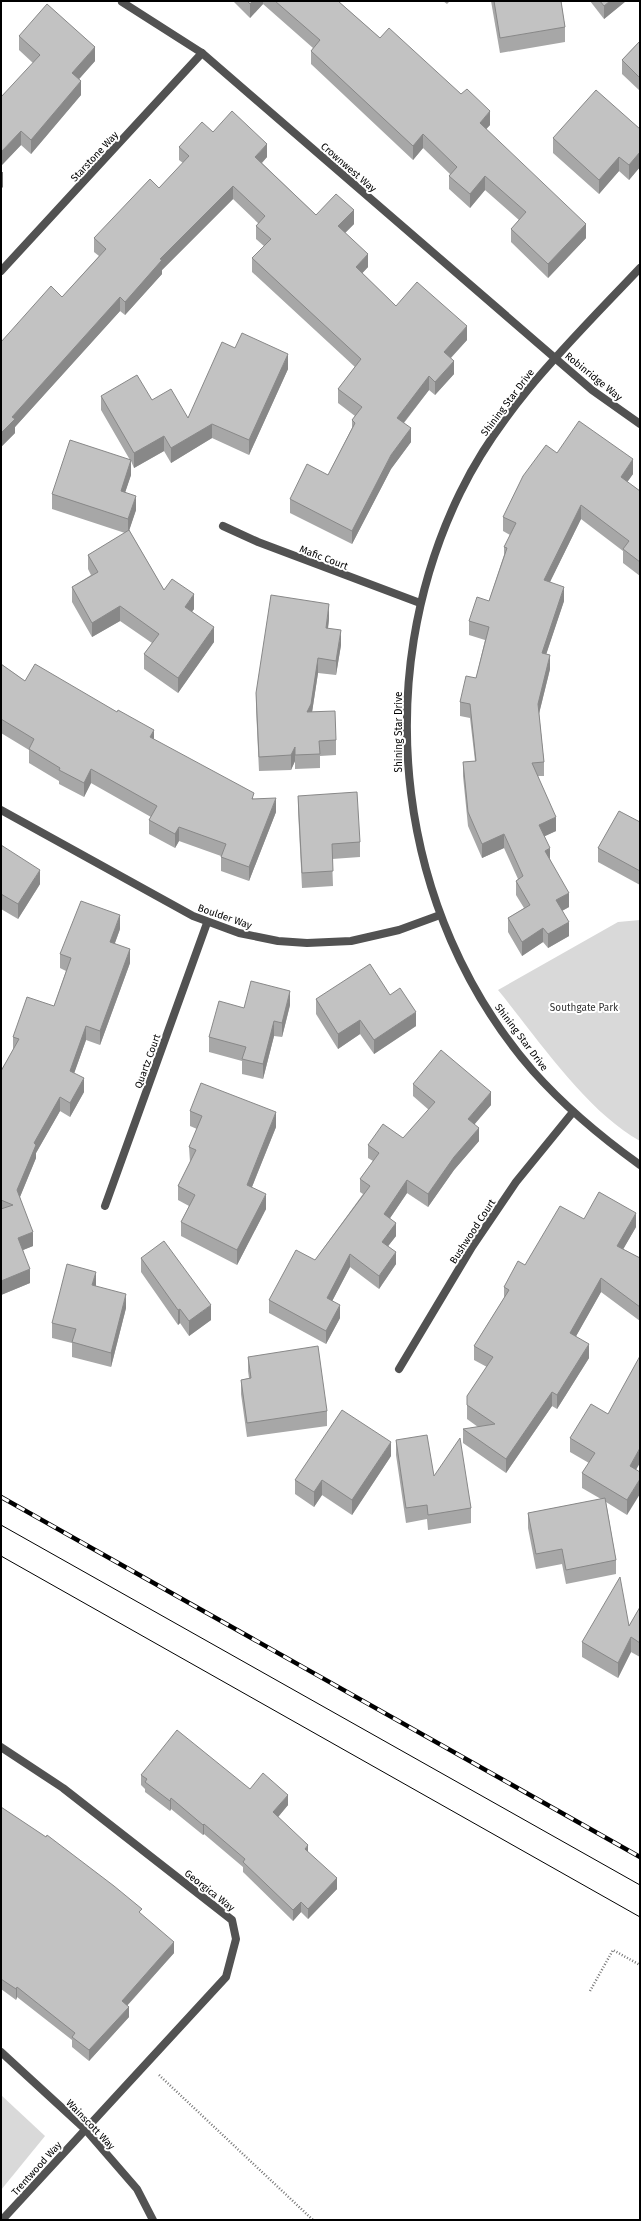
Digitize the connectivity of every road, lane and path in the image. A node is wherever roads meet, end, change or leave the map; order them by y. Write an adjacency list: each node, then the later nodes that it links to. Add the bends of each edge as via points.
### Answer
1 (122, 2): 2 (street, Crownwest Way)
2 (202, 53): 4 (street, Starstone Way); 5 (street, Crownwest Way)
3 (640, 268): 5 (street, Shining Star Drive)
4 (1, 271)
5 (555, 358): 6 (street, Robinridge Way, via 592,390); 8 (street, Shining Star Drive, via 492,436 460,492 438,543)
6 (640, 424)
7 (223, 526): 8 (street, Mafic Court, via 258,542)
8 (420, 603): 10 (street, Shining Star Drive, via 411,650 406,705 406,760 423,861)
9 (1, 810): 11 (street, Boulder Way)
10 (440, 915): 11 (street, Boulder Way, via 399,930 351,941 307,943 278,941); 12 (street, Shining Star Drive, via 466,972 494,1020 534,1071)
11 (207, 923): 14 (street, Quartz Court)
12 (573, 1112): 13 (street, Shining Star Drive); 15 (street, Bushwood Court, via 516,1182 472,1247)
13 (640, 1165)
14 (105, 1206)
15 (399, 1369)
16 (1, 1747): 20 (street, Georgica Way, via 63,1788 232,1920 236,1939 226,1977)
17 (640, 1965): 18 (path, via 612,1950)
18 (590, 1991)
19 (1, 2052): 21 (street, Wainscott Way)
20 (146, 2063): 21 (street, Georgica Way); 24 (path)
21 (85, 2129): 22 (street, Trentwood Way); 23 (street, Wainscott Way, via 137,2189)
22 (2, 2220)
23 (153, 2220)
24 (313, 2220)

